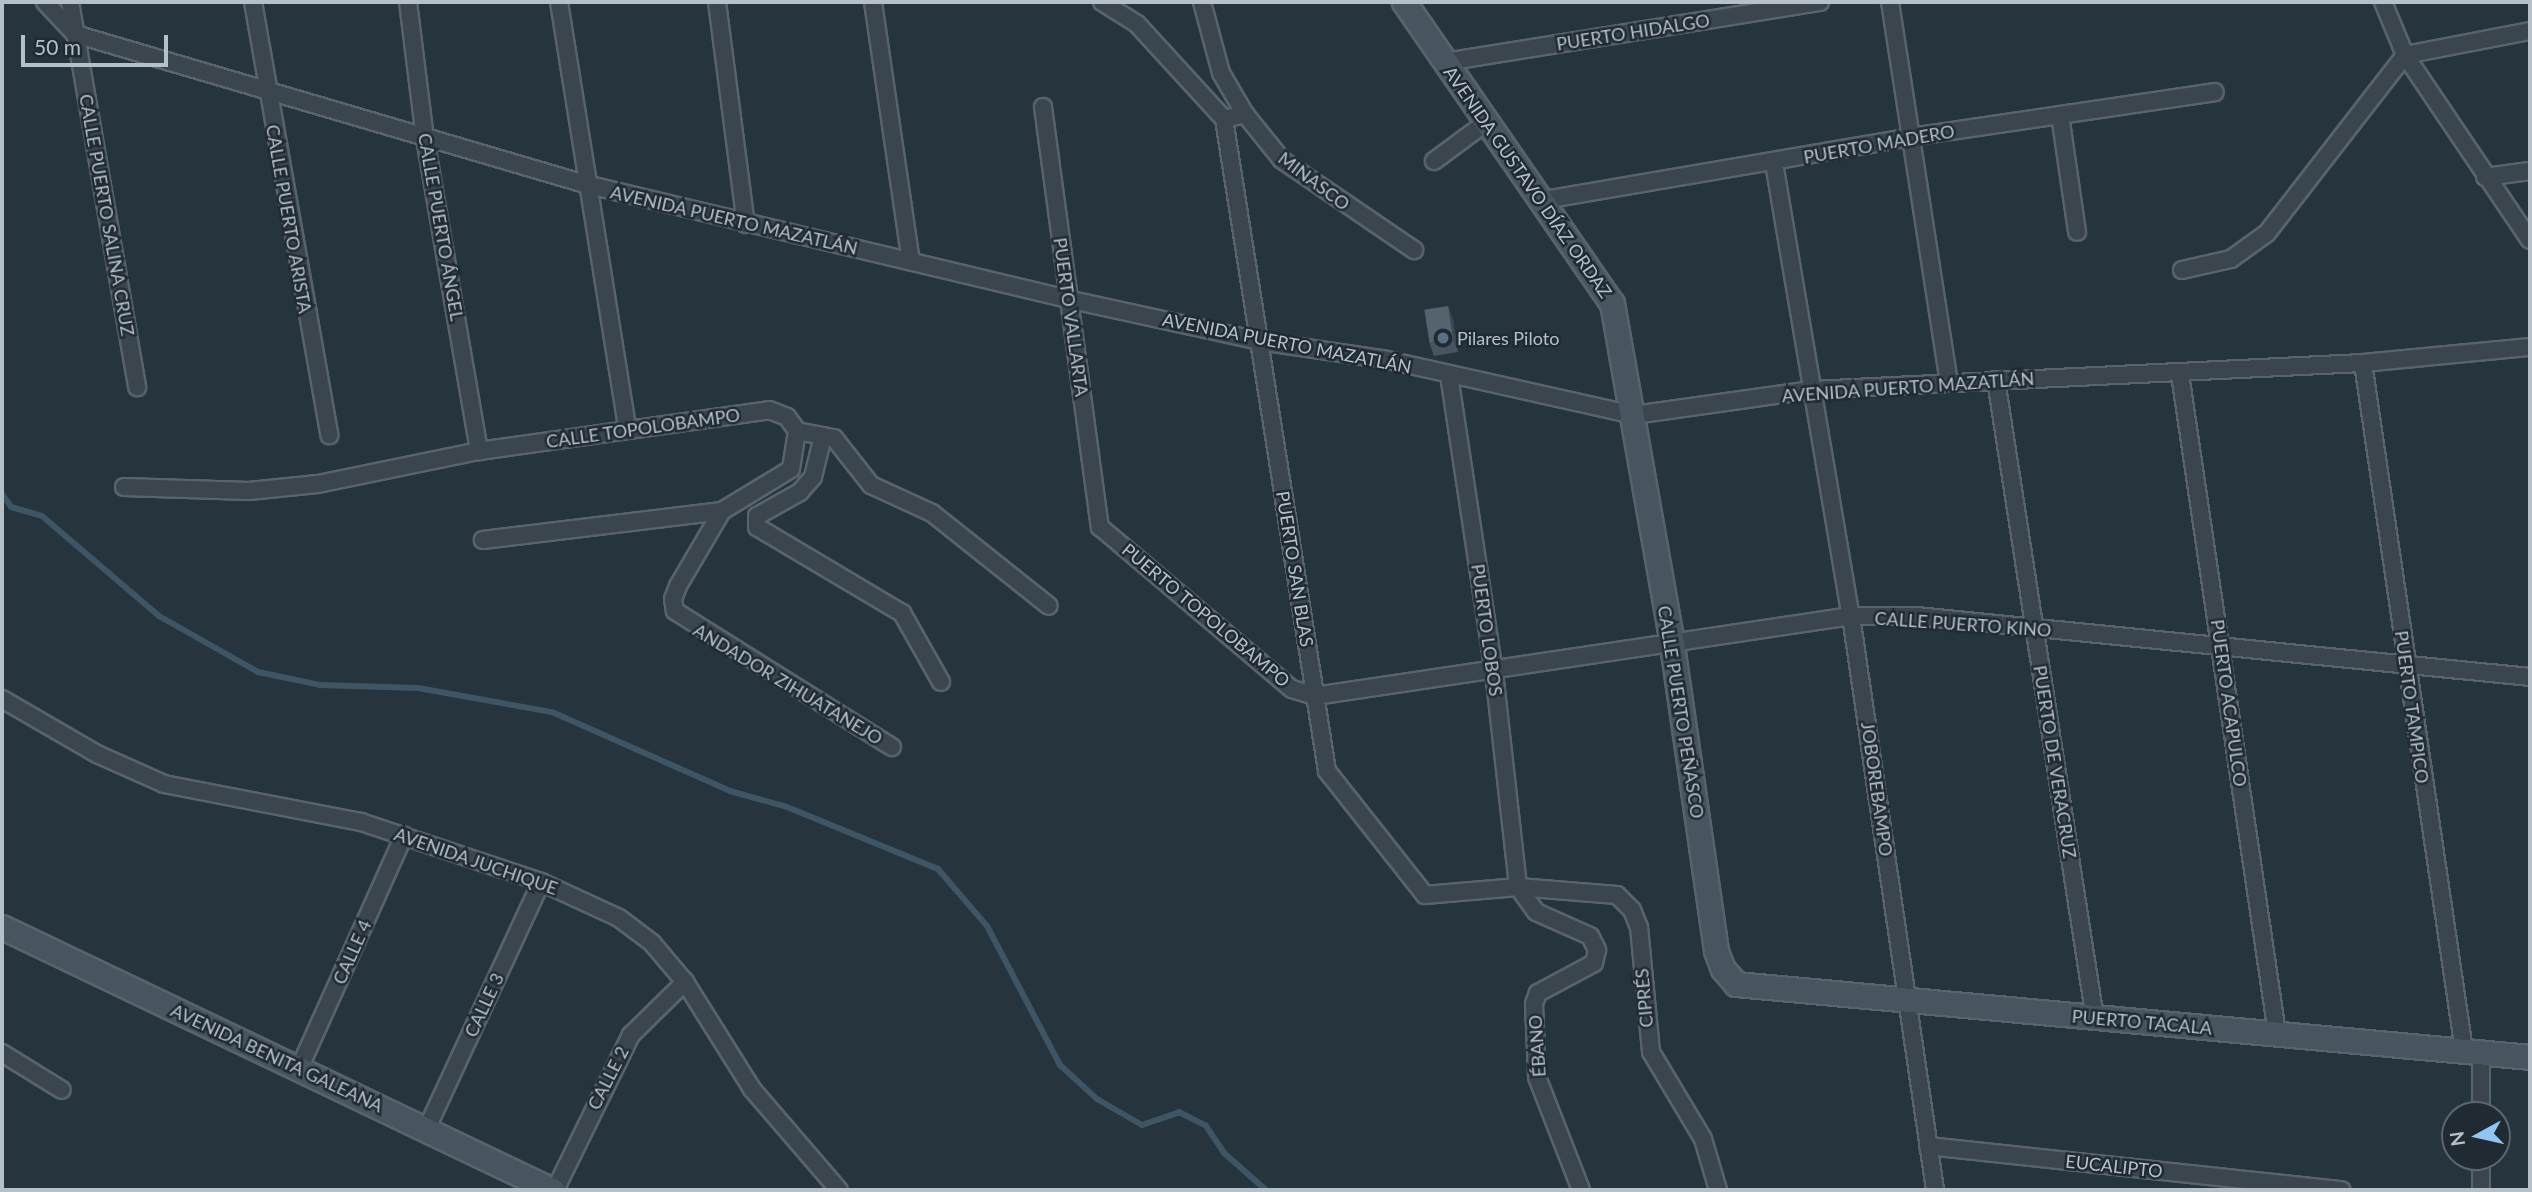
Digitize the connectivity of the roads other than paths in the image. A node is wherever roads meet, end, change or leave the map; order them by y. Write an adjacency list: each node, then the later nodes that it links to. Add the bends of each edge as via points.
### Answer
1 (45, 2): 15 (street)
2 (69, 2): 15 (street, CALLE PUERTO SALINA CRUZ)
3 (253, 2): 18 (street, CALLE PUERTO ARISTA)
4 (408, 2): 26 (street, CALLE PUERTO ÁNGEL)
5 (559, 2): 31 (street)
6 (717, 2): 33 (street)
7 (873, 2): 37 (street)
8 (1102, 2): 23 (street, via 1137,24)
9 (1202, 2): 21 (street, MINASCO, via 1221,73)
10 (1404, 2): 17 (street, AVENIDA GUSTAVO DÍAZ ORDAZ)
11 (1820, 2): 17 (street, PUERTO HIDALGO)
12 (1890, 2): 25 (street)
13 (2383, 2): 16 (street)
14 (2530, 31): 16 (street)
15 (75, 34): 18 (street, AVENIDA PUERTO MAZATLÁN); 47 (street, CALLE PUERTO SALINA CRUZ)
16 (2405, 55): 30 (street); 38 (street, via 2267,233 2231,259)
17 (1445, 62): 24 (street, AVENIDA GUSTAVO DÍAZ ORDAZ)
18 (265, 91): 26 (street, AVENIDA PUERTO MAZATLÁN); 52 (street, CALLE PUERTO ARISTA)
19 (2215, 92): 22 (street, PUERTO MADERO)
20 (1043, 107): 39 (street, PUERTO VALLARTA)
21 (1245, 114): 23 (street); 36 (street, MINASCO, via 1298,174)
22 (2060, 115): 25 (street, PUERTO MADERO); 34 (street)
23 (1224, 119): 40 (street, PUERTO SAN BLAS)
24 (1488, 121): 27 (street); 32 (street, AVENIDA GUSTAVO DÍAZ ORDAZ)
25 (1911, 137): 28 (street, PUERTO MADERO); 46 (street)
26 (425, 138): 31 (street, AVENIDA PUERTO MAZATLÁN); 54 (street, CALLE PUERTO ÁNGEL)
27 (1434, 161)
28 (1774, 163): 32 (street, PUERTO MADERO); 48 (street, JOBOREBAMPO)
29 (2530, 171): 30 (street)
30 (2485, 177): 35 (street)
31 (585, 184): 33 (street, AVENIDA PUERTO MAZATLÁN); 50 (street)
32 (1544, 201): 49 (street, AVENIDA GUSTAVO DÍAZ ORDAZ, via 1612,303)
33 (746, 224): 37 (street, AVENIDA PUERTO MAZATLÁN)
34 (2077, 232)
35 (2530, 240)
36 (1414, 250)
37 (911, 261): 39 (street, AVENIDA PUERTO MAZATLÁN)
38 (2182, 270)
39 (1068, 299): 40 (street, AVENIDA PUERTO MAZATLÁN); 57 (street, PUERTO VALLARTA)
40 (1259, 341): 44 (street, AVENIDA PUERTO MAZATLÁN, via 1383,359); 68 (street, PUERTO SAN BLAS)
41 (2530, 347): 42 (street, AVENIDA PUERTO MAZATLÁN)
42 (2363, 363): 43 (street, AVENIDA PUERTO MAZATLÁN); 64 (street, PUERTO TAMPICO)
43 (2180, 374): 45 (street, AVENIDA PUERTO MAZATLÁN); 63 (street, PUERTO ACAPULCO)
44 (1449, 375): 49 (street, AVENIDA PUERTO MAZATLÁN); 65 (street, PUERTO LOBOS)
45 (1996, 380): 46 (street, AVENIDA PUERTO MAZATLÁN); 61 (street, PUERTO DE VERACRUZ)
46 (1949, 382): 48 (street, AVENIDA PUERTO MAZATLÁN)
47 (137, 387)
48 (1812, 390): 49 (street, AVENIDA PUERTO MAZATLÁN); 60 (street, JOBOREBAMPO)
49 (1634, 415): 62 (street, CALLE PUERTO PEÑASCO)
50 (627, 428): 51 (street, CALLE TOPOLOBAMPO, via 769,410 787,417); 54 (street, CALLE TOPOLOBAMPO)
51 (797, 431): 53 (street); 56 (street, via 791,469)
52 (329, 435)
53 (822, 436): 59 (street, via 834,439 871,485 932,513); 67 (street, via 813,477 800,492 757,516 757,527 902,612)
54 (479, 451): 55 (street, CALLE TOPOLOBAMPO, via 318,484 249,491)
55 (124, 487)
56 (722, 511): 58 (street); 70 (street, ANDADOR ZIHUATANEJO, via 678,586 675,611)
57 (1100, 527): 68 (street, PUERTO TOPOLOBAMPO, via 1293,689)
58 (483, 540)
59 (1049, 606)
60 (1851, 616): 61 (street, CALLE PUERTO KINO, via 1916,616); 62 (street, CALLE PUERTO KINO); 77 (street, JOBOREBAMPO)
61 (2034, 628): 63 (street, CALLE PUERTO KINO); 78 (street, PUERTO DE VERACRUZ)
62 (1672, 645): 65 (street, CALLE PUERTO KINO); 76 (street, CALLE PUERTO PEÑASCO, via 1716,951 1736,984)
63 (2222, 648): 64 (street, CALLE PUERTO KINO); 79 (street, PUERTO ACAPULCO)
64 (2405, 665): 66 (street, CALLE PUERTO KINO); 80 (street, PUERTO TAMPICO)
65 (1494, 672): 68 (street, CALLE PUERTO KINO); 73 (street, PUERTO LOBOS)
66 (2530, 677)
67 (941, 682)
68 (1315, 696): 73 (street, PUERTO SAN BLAS, via 1327,771 1425,895)
69 (2, 699): 71 (street, AVENIDA JUCHIQUE, via 97,754 164,784 361,822)
70 (892, 747)
71 (404, 835): 72 (street, AVENIDA JUCHIQUE); 83 (street, CALLE 4)
72 (541, 883): 75 (street, AVENIDA JUCHIQUE, via 619,918 652,943); 86 (street, CALLE 3)
73 (1518, 887): 91 (street, ÉBANO, via 1536,912 1590,936 1597,950 1594,962 1538,993 1534,1004 1537,1077); 92 (street, CIPRÉS, via 1617,895 1632,910 1639,927 1651,1052 1703,1139)
74 (2, 927): 83 (street, AVENIDA BENITA GALEANA)
75 (685, 982): 89 (street, CALLE 2, via 631,1035); 90 (street, AVENIDA JUCHIQUE, via 752,1089)
76 (1755, 989): 77 (street, PUERTO TACALA)
77 (1908, 997): 78 (street, PUERTO TACALA); 87 (street, JOBOREBAMPO)
78 (2095, 1020): 79 (street, PUERTO TACALA)
79 (2277, 1033): 80 (street, PUERTO TACALA)
80 (2473, 1051): 82 (street, PUERTO TACALA); 85 (street, PUERTO TAMPICO)
81 (2, 1054): 84 (street)
82 (2530, 1057)
83 (299, 1069): 86 (street, AVENIDA BENITA GALEANA)
84 (62, 1090)
85 (2479, 1101)
86 (427, 1128): 89 (street, AVENIDA BENITA GALEANA)
87 (1928, 1146): 93 (street, JOBOREBAMPO); 94 (street, EUCALIPTO)
88 (2481, 1171): 95 (street)
89 (553, 1190)
90 (839, 1190)
91 (1581, 1190)
92 (1718, 1190)
93 (1935, 1190)
94 (2342, 1190)
95 (2481, 1190)

